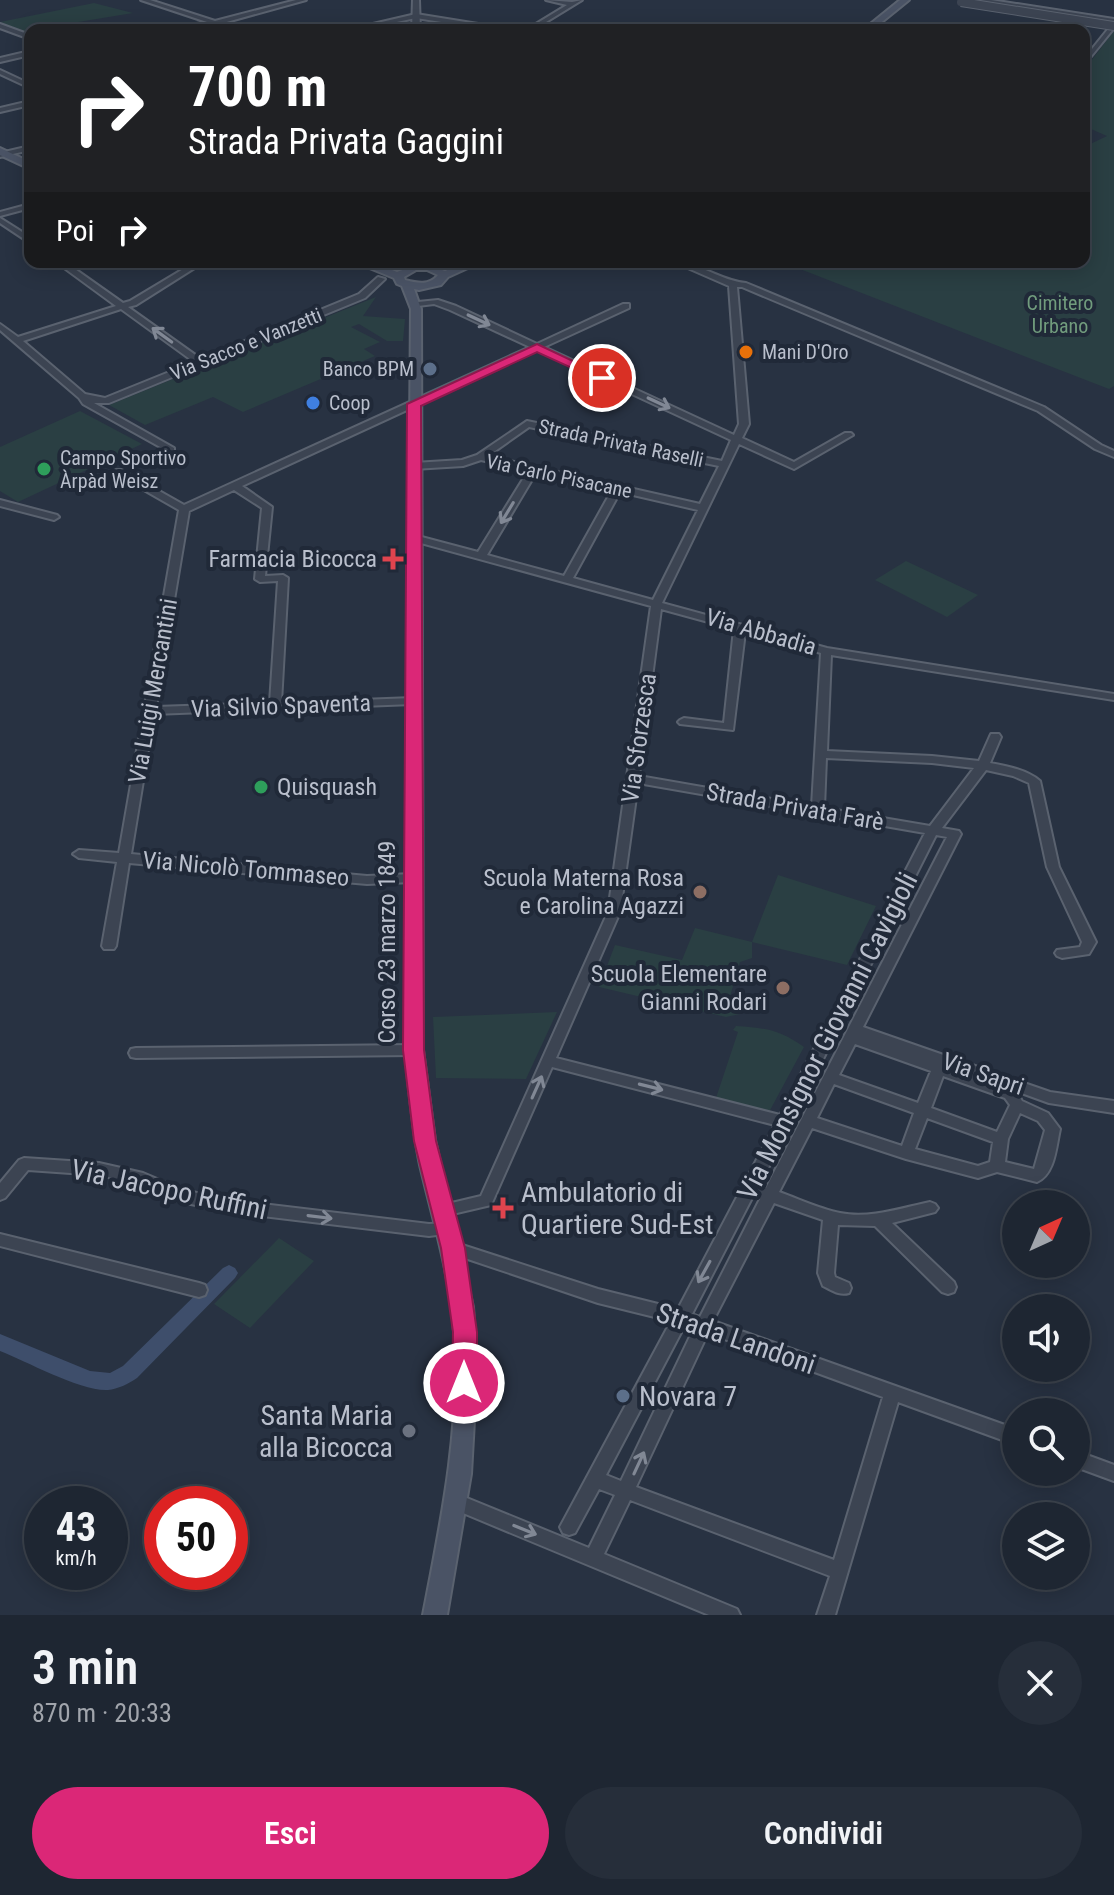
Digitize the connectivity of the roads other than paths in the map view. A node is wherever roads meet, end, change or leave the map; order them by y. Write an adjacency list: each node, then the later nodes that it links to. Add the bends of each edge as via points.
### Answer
1 (144, 0): 11 (street)
2 (303, 0): 11 (street)
3 (416, 0): 10 (street)
4 (549, 0): 9 (street)
5 (905, 0): 18 (main road)
6 (914, 0): 19 (main road)
7 (980, 0): 20 (street)
8 (955, 1): 20 (street, bridge)
9 (576, 2): 17 (street)
10 (416, 16): 14 (street); 15 (street); 16 (street)
11 (215, 23): 12 (street); 13 (street)
12 (208, 24)
13 (221, 24)
14 (378, 24)
15 (416, 24)
16 (466, 24)
17 (539, 24)
18 (875, 24)
19 (887, 24)
20 (1114, 24): 24 (street)
21 (1, 27): 22 (street)
22 (24, 35)
23 (24, 54): 25 (street)
24 (1090, 55)
25 (0, 60)
26 (0, 72): 27 (street)
27 (24, 83)
28 (24, 104): 29 (street)
29 (0, 110)
30 (24, 149): 31 (street)
31 (2, 153): 32 (main road)
32 (24, 163)
33 (24, 208): 34 (street)
34 (0, 217): 35 (street)
35 (24, 236)
36 (68, 268): 47 (street)
37 (190, 268): 47 (street)
38 (461, 268): 41 (main road)
39 (692, 268): 44 (street)
40 (414, 269): 41 (main road); 43 (main road); 45 (main road, Corso 23 marzo 1849)
41 (444, 275): 43 (main road)
42 (381, 279): 51 (street, Via Sacco e Vanzetti, via 362,296)
43 (431, 285): 45 (main road)
44 (733, 285): 56 (street, Via Sforzesca, via 744,424); 57 (street, via 1041,409)
45 (417, 306): 50 (street, one-way to 50, via 435,302); 54 (main road, Corso 23 marzo 1849)
46 (626, 306): 50 (street)
47 (123, 307): 49 (street); 51 (street, one-way to 47)
48 (0, 326): 49 (street)
49 (17, 340): 52 (street)
50 (537, 348): 54 (street); 56 (street, one-way to 56)
51 (201, 363): 53 (street, Via Sacco e Vanzetti)
52 (82, 396): 53 (street); 53 (street, via 175,448 103,407)
53 (106, 401)
54 (414, 404): 60 (main road, Corso 23 marzo 1849); 63 (street)
55 (848, 435): 56 (street, via 794,466)
56 (735, 438): 59 (street, Via Sforzesca)
57 (1114, 454)
58 (480, 457): 59 (street, Strada Privata Raselli, via 527,424); 60 (street, Via Carlo Pisacane); 61 (street, Via Carlo Pisacane)
59 (724, 464): 66 (street, Via Sforzesca)
60 (414, 466): 69 (main road, Corso 23 marzo 1849)
61 (533, 470): 64 (street, Via Carlo Pisacane); 70 (street, one-way to 70)
62 (119, 472): 67 (street)
63 (235, 486): 67 (street); 77 (street, via 267,507 260,579 283,578)
64 (617, 489): 66 (street, Via Carlo Pisacane); 71 (street)
65 (0, 503): 68 (street)
66 (703, 508): 72 (street, Via Sforzesca)
67 (184, 509): 78 (street, Via Luigi Mercantini)
68 (54, 517)
69 (414, 538): 70 (street, Via Abbadia); 76 (main road, Corso 23 marzo 1849)
70 (481, 556): 71 (street, Via Abbadia)
71 (568, 578): 72 (street, Via Abbadia)
72 (657, 603): 73 (street, Via Abbadia); 83 (street, Via Sforzesca)
73 (740, 626): 74 (street, Via Abbadia); 79 (street, via 729,727)
74 (826, 651): 75 (street, Via Abbadia); 81 (street)
75 (1114, 697)
76 (413, 701): 77 (street, Via Silvio Spaventa); 89 (main road, Corso 23 marzo 1849)
77 (275, 706): 78 (street, Via Silvio Spaventa)
78 (150, 711): 88 (street, Via Luigi Mercantini)
79 (684, 722)
80 (995, 737): 82 (street, Via Monsignor Giovanni Cavigioli)
81 (821, 754): 82 (street); 84 (street)
82 (983, 765): 85 (street, Via Monsignor Giovanni Cavigioli); 91 (street, via 1034,781 1053,867 1089,942 1084,951)
83 (635, 779): 84 (street, Strada Privata Farè); 95 (street, Via Sforzesca, via 614,912)
84 (818, 810): 85 (street, Strada Privata Farè)
85 (932, 830): 86 (street, Strada Privata Farè); 102 (street, Via Monsignor Giovanni Cavigioli)
86 (955, 834): 92 (street, Via Monsignor Giovanni Cavigioli)
87 (79, 854): 88 (street, Via Nicolò Tommaseo)
88 (126, 858): 89 (street, Via Nicolò Tommaseo, via 367,880); 90 (street, Via Luigi Mercantini)
89 (412, 878): 93 (main road, Corso 23 marzo 1849)
90 (109, 946)
91 (1062, 953)
92 (853, 1033): 96 (street); 97 (street, Via Monsignor Giovanni Cavigioli); 99 (street, Via Sapri, via 1049,1097)
93 (414, 1050): 94 (street); 110 (main road, Corso 23 marzo 1849, via 425,1141)
94 (136, 1053)
95 (548, 1061): 102 (street, one-way to 102); 110 (street, Via Sforzesca, one-way to 95, via 486,1201)
96 (939, 1068): 98 (street, via 1010,1094); 100 (street)
97 (830, 1077): 100 (street); 101 (street, Via Monsignor Giovanni Cavigioli)
98 (1017, 1105): 103 (street); 105 (street, via 1043,1117 1053,1129 1043,1169 1037,1176)
99 (1114, 1107)
100 (922, 1110): 103 (street); 104 (street)
101 (808, 1121): 104 (street); 108 (street, Via Monsignor Giovanni Cavigioli)
102 (784, 1122): 106 (street, Via Monsignor Giovanni Cavigioli)
103 (1001, 1139): 105 (street)
104 (906, 1153): 105 (street, via 978,1172)
105 (997, 1166)
106 (750, 1189): 108 (street); 118 (street, Via Monsignor Giovanni Cavigioli, one-way to 118)
107 (0, 1194): 113 (street, Via Jacopo Ruffini, one-way to 113, via 24,1164 99,1169 230,1206 429,1230)
108 (770, 1196): 111 (street); 119 (street, Via Monsignor Giovanni Cavigioli)
109 (930, 1208): 112 (street)
110 (444, 1210): 113 (main road, Corso 23 marzo 1849)
111 (831, 1216): 112 (street); 116 (street, via 826,1273 829,1281)
112 (879, 1220): 115 (street)
113 (450, 1238): 118 (street, Strada Landoni, via 598,1296); 126 (main road, Corso 23 marzo 1849, via 465,1332)
114 (0, 1240): 117 (street)
115 (948, 1287)
116 (843, 1288)
117 (199, 1290)
118 (679, 1316): 119 (street, Strada Landoni); 124 (street, Via Monsignor Giovanni Cavigioli)
119 (704, 1325): 120 (street, Strada Landoni); 125 (street, Via Monsignor Giovanni Cavigioli, one-way to 119)
120 (893, 1392): 121 (street, Strada Landoni); 129 (street)
121 (1002, 1432)
122 (1090, 1464): 123 (street)
123 (1114, 1473)
124 (594, 1479): 125 (street); 127 (street, Via Monsignor Giovanni Cavigioli)
125 (626, 1491): 128 (street, Via Monsignor Giovanni Cavigioli); 129 (street)
126 (457, 1502): 128 (street, one-way to 128); 130 (main road, Corso 23 marzo 1849)
127 (569, 1527)
128 (593, 1559): 131 (street)
129 (840, 1571): 132 (street)
130 (435, 1615)
131 (731, 1615)
132 (826, 1615)

